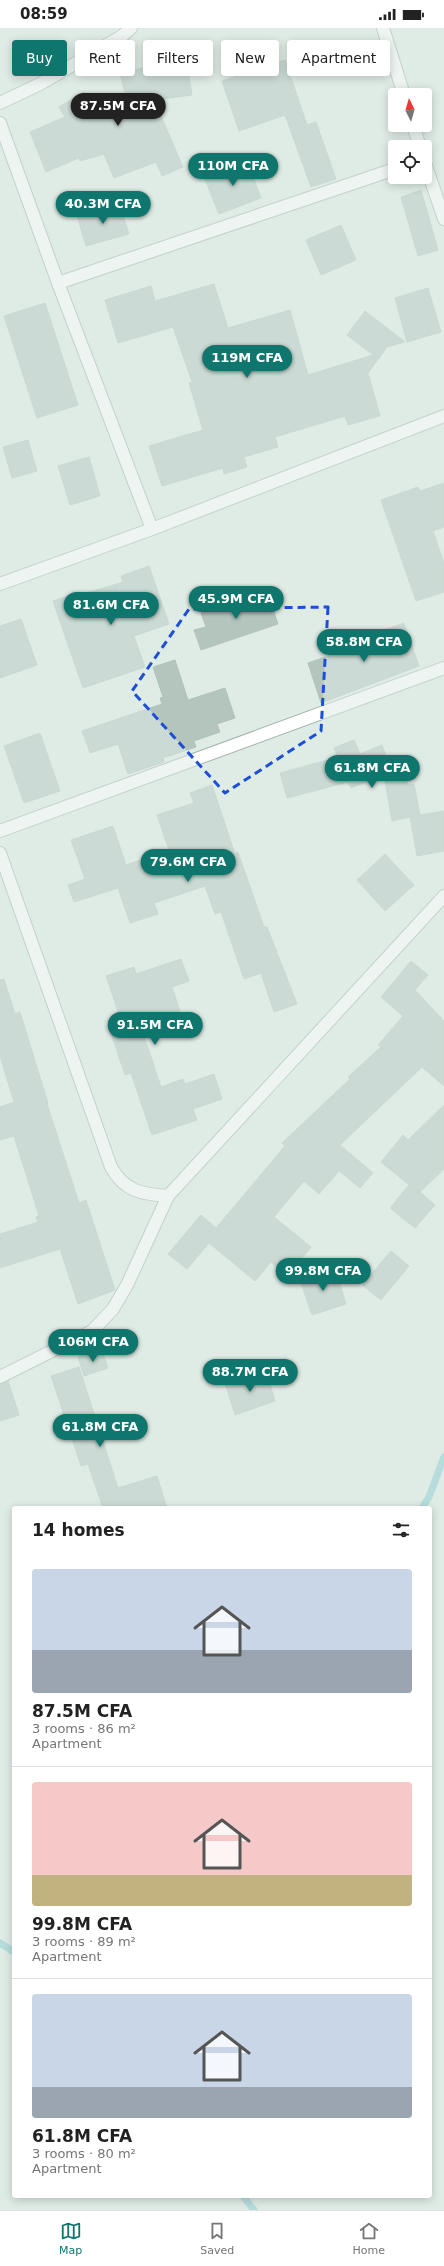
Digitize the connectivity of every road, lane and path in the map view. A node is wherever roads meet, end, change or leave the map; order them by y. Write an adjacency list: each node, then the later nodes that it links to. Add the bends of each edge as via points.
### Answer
1 (131, 28): 4 (street, via 122,36 40,84)
2 (383, 28): 3 (street)
3 (402, 88)
4 (0, 103)
5 (0, 123): 9 (street)
6 (388, 171): 9 (street)
7 (432, 184): 8 (street)
8 (444, 219)
9 (58, 283): 11 (street)
10 (444, 416): 11 (street)
11 (152, 529): 12 (street)
12 (0, 584)
13 (444, 668): 14 (street)
14 (0, 831)
15 (0, 853): 17 (street, via 112,1167 118,1178 132,1190 149,1195)
16 (444, 896): 17 (street)
17 (168, 1196): 18 (street, via 114,1309 92,1331)
18 (0, 1376)

